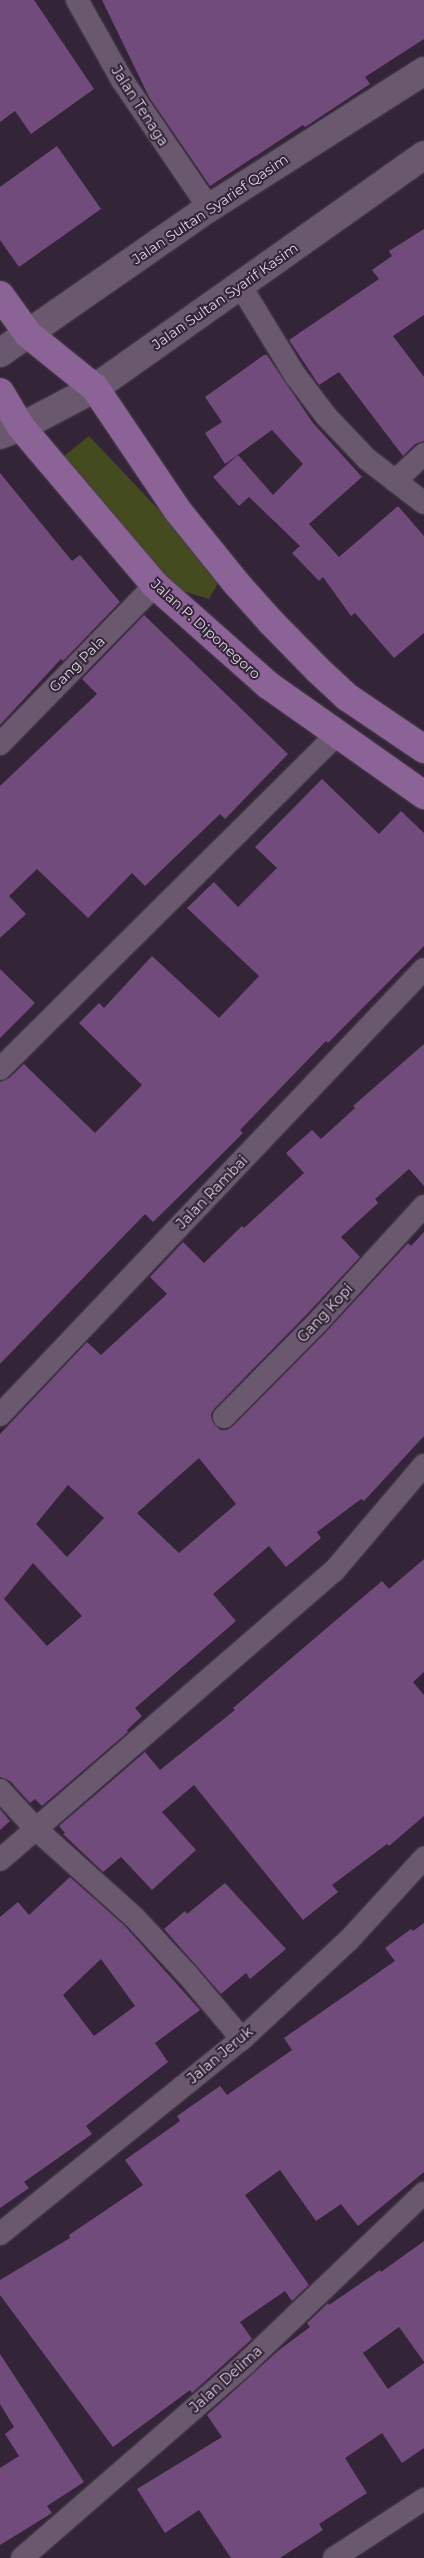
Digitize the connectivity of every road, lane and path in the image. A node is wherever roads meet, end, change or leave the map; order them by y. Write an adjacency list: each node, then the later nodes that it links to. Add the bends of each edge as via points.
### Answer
1 (77, 0): 4 (street, Jalan Tenaga, via 122,80)
2 (424, 70): 4 (street, Jalan Sultan Syarief Qasim)
3 (424, 155): 5 (street, Jalan Sultan Syarif Kasim)
4 (209, 208): 7 (street, Jalan Sultan Syarief Qasim)
5 (240, 285): 9 (street, Jalan Sultan Syarif Kasim); 13 (street, via 295,375 326,416 366,459)
6 (0, 295): 7 (main road)
7 (28, 334): 8 (street, Jalan Sultan Syarief Qasim); 9 (main road)
8 (0, 353)
9 (94, 388): 11 (street, Jalan Sultan Syarif Kasim); 18 (main road, via 178,511 271,622 347,697)
10 (0, 392): 11 (main road, Jalan P. Diponegoro)
11 (10, 431): 15 (main road, Jalan P. Diponegoro)
12 (424, 454): 13 (street)
13 (395, 481): 14 (street)
14 (424, 504)
15 (155, 585): 16 (main road, Jalan P. Diponegoro, via 268,685); 17 (street, Gang Pala)
16 (337, 734): 19 (main road, Jalan P. Diponegoro); 21 (street)
17 (0, 744)
18 (424, 749)
19 (424, 795)
20 (424, 969): 23 (street, Jalan Rambai)
21 (0, 1069)
22 (424, 1206): 24 (street, Gang Kopi, via 318,1322)
23 (0, 1415)
24 (224, 1417)
25 (424, 1465): 27 (street, via 334,1571)
26 (0, 1790): 27 (street)
27 (37, 1830): 29 (street); 30 (street, via 134,1917)
28 (424, 1858): 30 (street, Jalan Jeruk, via 348,1941)
29 (0, 1860)
30 (242, 2039): 32 (street, Jalan Jeruk)
31 (424, 2193): 34 (street, Jalan Delima, via 246,2362)
32 (0, 2234)
33 (424, 2499): 35 (street)
34 (22, 2558)
35 (334, 2558)

